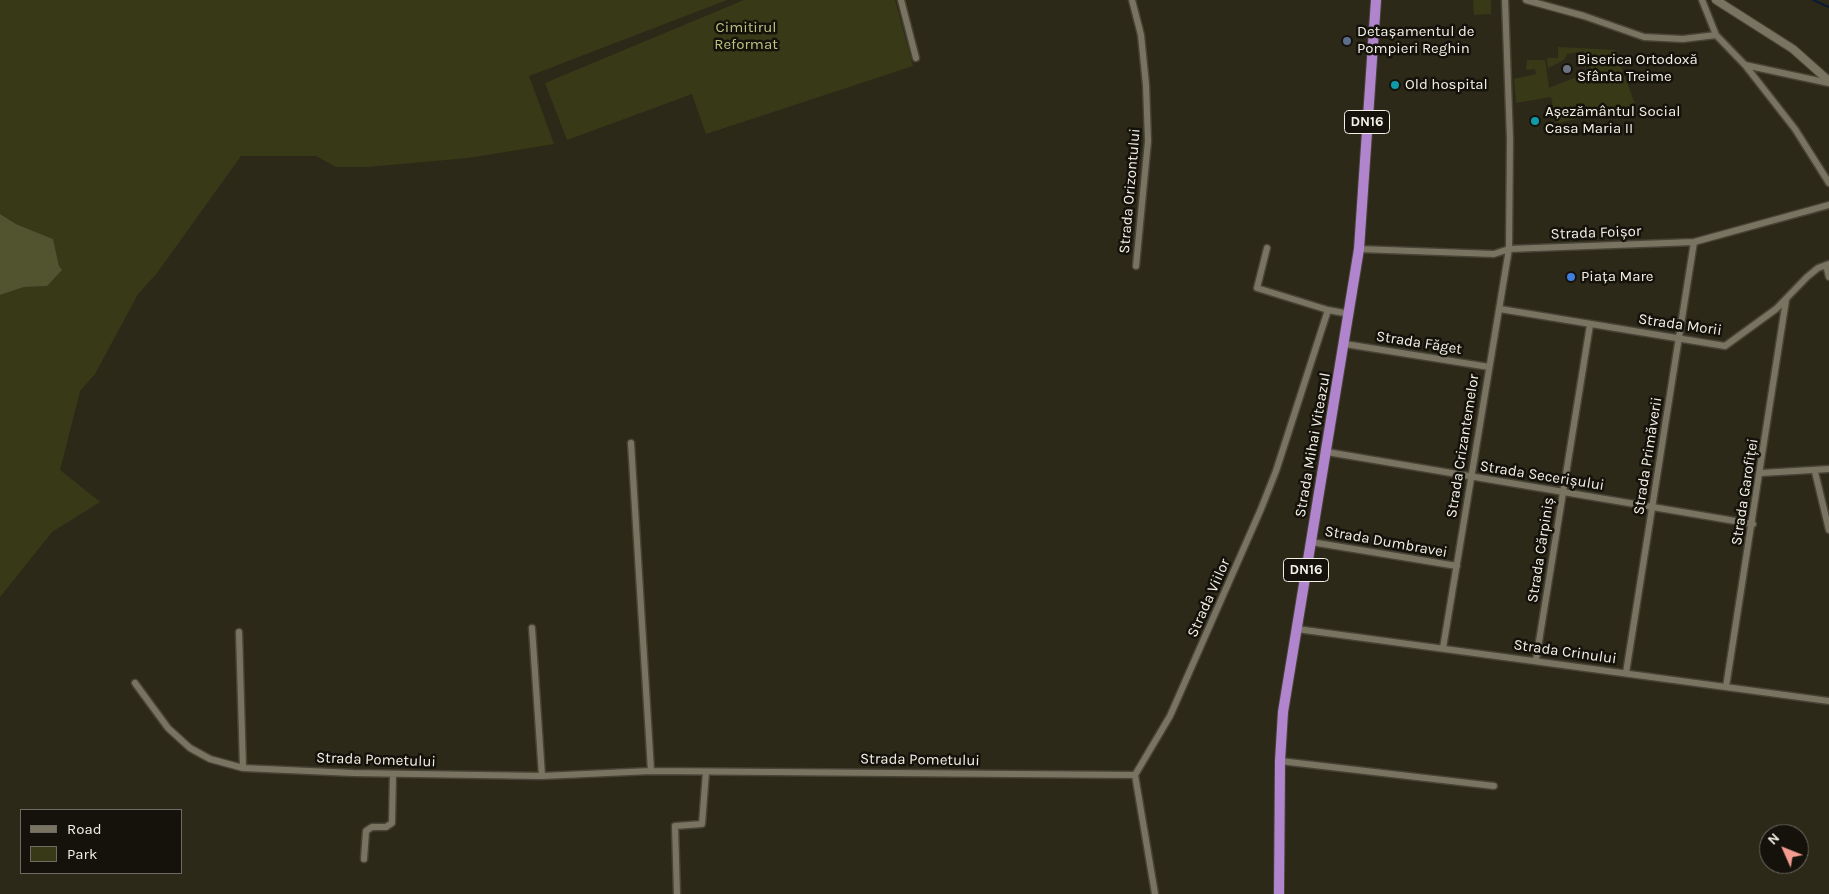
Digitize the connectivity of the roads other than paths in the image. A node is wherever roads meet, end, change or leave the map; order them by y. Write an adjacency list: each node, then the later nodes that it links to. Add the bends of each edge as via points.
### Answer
1 (901, 0): 9 (street)
2 (1132, 0): 19 (street, Strada Orizontului, via 1142,44 1148,141)
3 (1376, 0): 16 (highway, Strada Mihai Viteazul / DN16)
4 (1505, 0): 17 (street, Strada Crizantemelor, via 1510,139)
5 (1526, 0): 8 (street, via 1644,37 1683,39)
6 (1702, 0): 8 (street)
7 (1716, 0): 11 (street, via 1793,49)
8 (1716, 35): 10 (street)
9 (916, 58)
10 (1745, 65): 11 (street); 12 (street, via 1795,129)
11 (1829, 82)
12 (1829, 183)
13 (1829, 205): 14 (street, Strada Foișor)
14 (1694, 242): 17 (street, Strada Foișor); 26 (street, Strada Primăverii)
15 (1268, 248): 23 (street, via 1257,288)
16 (1359, 249): 17 (street, Strada Foișor, via 1494,254); 24 (highway, Strada Mihai Viteazul / DN16)
17 (1509, 249): 22 (street, Strada Crizantemelor)
18 (1827, 264): 20 (street); 21 (street, Strada Morii, via 1807,276)
19 (1136, 266)
20 (1829, 278)
21 (1786, 300): 26 (street, Strada Morii, via 1725,346); 33 (street, Strada Garofiței)
22 (1500, 309): 25 (street, Strada Morii); 28 (street, Strada Crizantemelor)
23 (1328, 310): 24 (street); 55 (street, Strada Viilor, via 1262,509 1170,716)
24 (1350, 314): 27 (highway, Strada Mihai Viteazul / DN16)
25 (1590, 325): 26 (street, Strada Morii); 35 (street, Strada Cărpiniș)
26 (1680, 338): 36 (street, Strada Primăverii)
27 (1345, 344): 28 (street, Strada Făget); 30 (highway, Strada Mihai Viteazul / DN16)
28 (1488, 367): 34 (street, Strada Crizantemelor)
29 (631, 443): 52 (street)
30 (1327, 452): 34 (street, Strada Secerișului); 39 (highway, Strada Mihai Viteazul / DN16)
31 (1829, 470): 32 (street)
32 (1815, 472): 33 (street); 38 (street)
33 (1761, 473): 37 (street, Strada Garofiței)
34 (1471, 477): 35 (street, Strada Secerișului); 40 (street, Strada Crizantemelor)
35 (1564, 491): 36 (street, Strada Secerișului); 45 (street, Strada Cărpiniș)
36 (1652, 507): 37 (street, Strada Secerișului); 46 (street, Strada Primăverii)
37 (1753, 524): 48 (street, Strada Garofiței)
38 (1829, 530)
39 (1311, 542): 40 (street, Strada Dumbravei); 42 (highway, Strada Mihai Viteazul / DN16)
40 (1457, 566): 44 (street, Strada Crizantemelor)
41 (532, 628): 56 (street)
42 (1297, 629): 44 (street, Strada Crinului); 50 (highway, Strada Mihai Viteazul / DN16, via 1283,712)
43 (239, 632): 51 (street)
44 (1443, 648): 45 (street, Strada Crinului)
45 (1536, 660): 46 (street, Strada Crinului)
46 (1626, 673): 48 (street, Strada Crinului)
47 (135, 683): 51 (street, Strada Pometului, via 168,728 190,748 210,759)
48 (1726, 687): 49 (street, Strada Crinului)
49 (1829, 700)
50 (1280, 761): 57 (street); 61 (highway, Strada Mihai Viteazul / DN16)
51 (243, 768): 54 (street, Strada Pometului)
52 (651, 771): 53 (street, Strada Pometului); 56 (street, Strada Pometului)
53 (706, 772): 55 (street, Strada Pometului); 59 (street, via 702,824 675,826)
54 (393, 774): 56 (street, Strada Pometului); 58 (street, via 392,823 366,831)
55 (1135, 775): 60 (street)
56 (542, 776)
57 (1494, 786)
58 (364, 859)
59 (677, 894)
60 (1155, 894)
61 (1279, 894)

